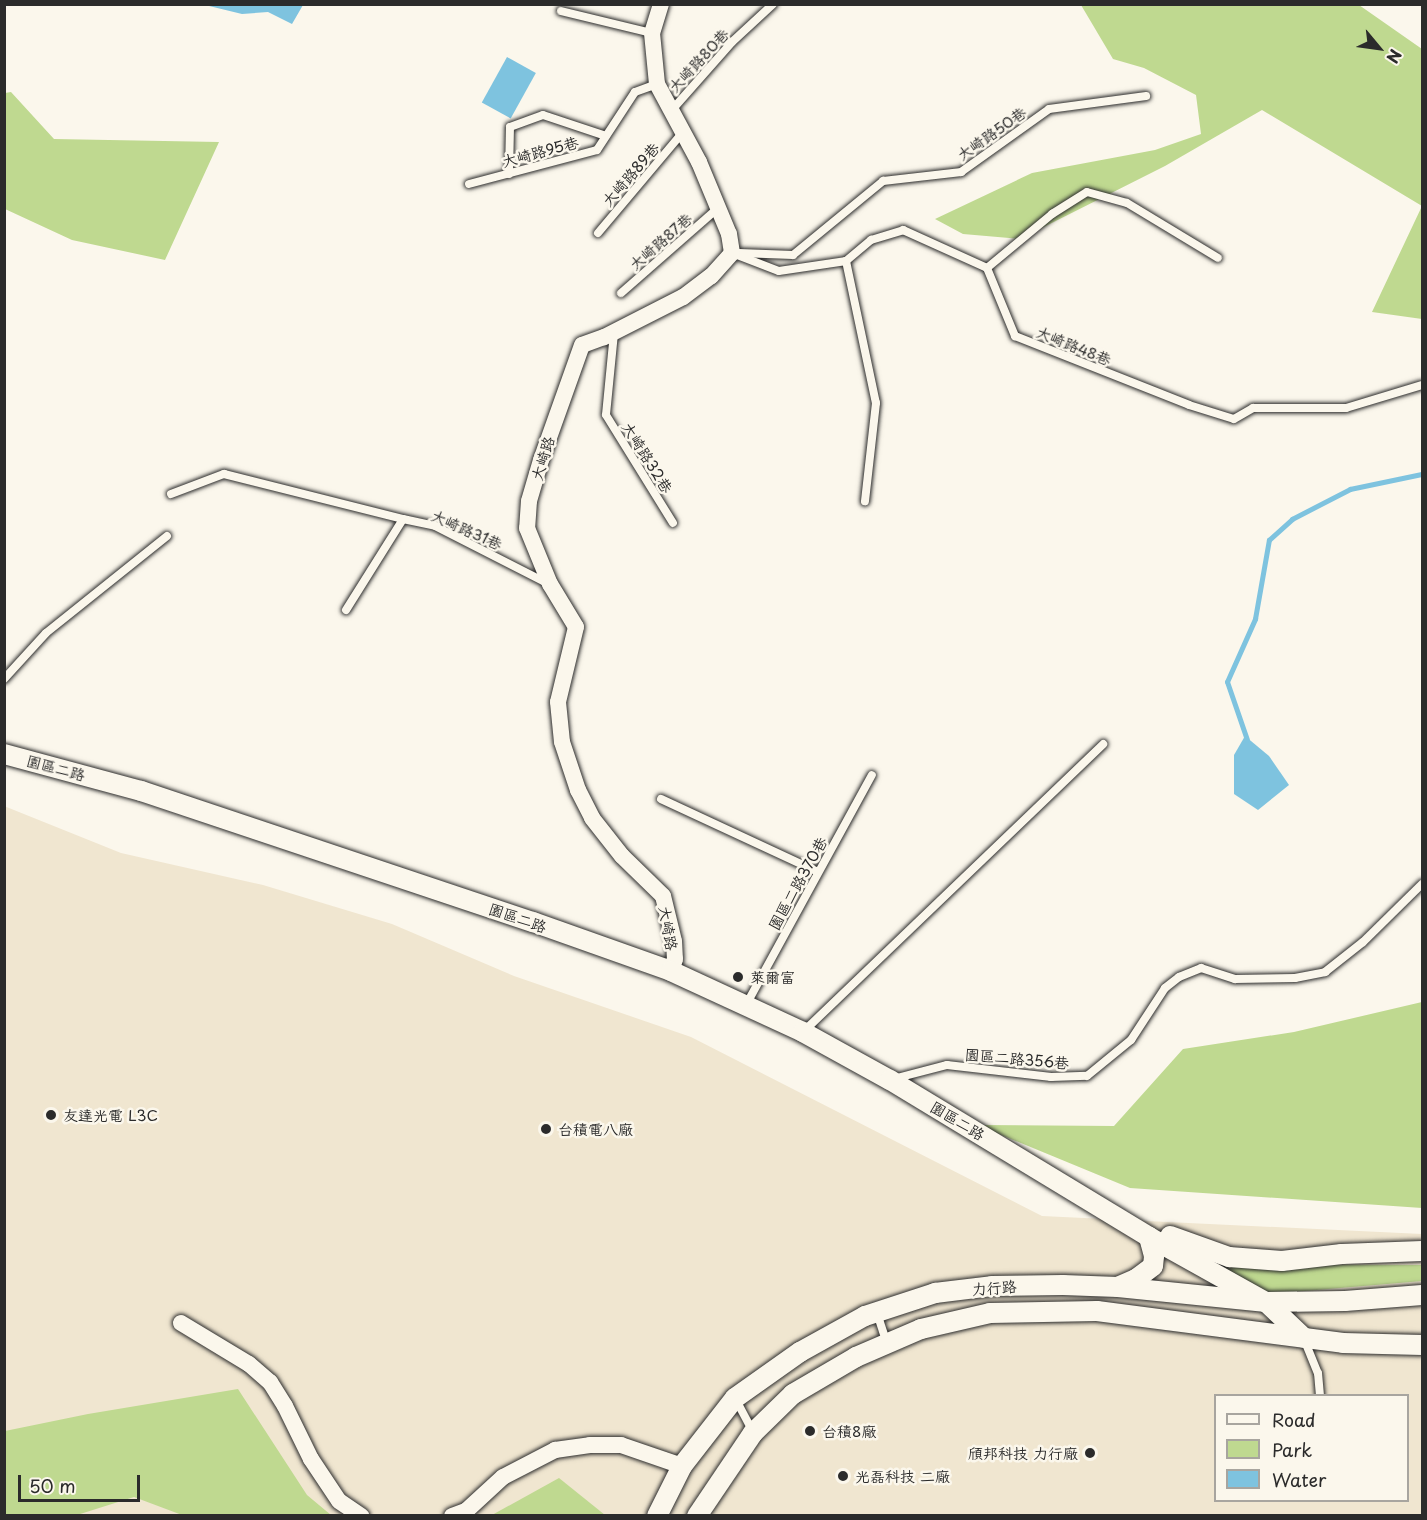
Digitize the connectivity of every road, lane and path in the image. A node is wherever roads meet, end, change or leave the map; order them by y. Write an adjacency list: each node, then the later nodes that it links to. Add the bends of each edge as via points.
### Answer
1 (661, 4): 4 (street)
2 (773, 4): 7 (lane, 大崎路80巷, via 732,42)
3 (561, 11): 4 (lane)
4 (652, 33): 5 (street)
5 (657, 84): 7 (street); 9 (lane, 大崎路95巷, via 635,92)
6 (1146, 96): 14 (lane, 大崎路50巷, via 1048,109 961,172 883,181 793,255)
7 (670, 111): 8 (street)
8 (684, 132): 12 (street); 13 (lane, 大崎路89巷)
9 (606, 136): 10 (lane, 大崎路95巷, via 597,150); 10 (lane, via 543,115 510,127)
10 (509, 174): 11 (lane, 大崎路95巷)
11 (469, 184)
12 (717, 209): 14 (street, via 729,234); 18 (lane, 大崎路87巷)
13 (598, 233)
14 (732, 253): 16 (lane, via 779,271); 19 (street, 大崎路, via 692,292)
15 (1218, 258): 17 (lane, via 1127,203 1087,192 1052,214)
16 (846, 261): 17 (lane, via 871,240 903,230); 22 (lane, via 876,403)
17 (987, 268): 20 (lane, 大崎路48巷, via 1016,336 1234,419 1253,408 1346,408)
18 (621, 293)
19 (614, 332): 24 (lane, 大崎路32巷, via 606,414); 26 (street, 大崎路, via 582,345 529,501 527,528)
20 (1422, 385)
21 (171, 494): 23 (lane, 大崎路31巷, via 224,474)
22 (866, 501)
23 (403, 519): 26 (lane, 大崎路31巷, via 435,526); 27 (lane)
24 (673, 523)
25 (167, 536): 28 (lane)
26 (550, 584): 36 (street, 大崎路, via 576,627 558,702 562,742 592,819 622,856 663,896 674,941)
27 (346, 610)
28 (8, 668): 29 (lane)
29 (4, 679)
30 (1103, 744): 38 (lane)
31 (4, 754): 36 (street, 園區二路, via 141,791)
32 (872, 774): 34 (lane, 園區二路370巷)
33 (661, 799): 34 (lane)
34 (818, 872): 37 (lane, 園區二路370巷)
35 (1422, 884): 39 (lane, 園區二路356巷, via 1363,942 1325,972 1295,978 1235,980 1201,968 1179,977 1165,988 1131,1040 1087,1076 1051,1077 947,1065)
36 (671, 971): 37 (street, 園區二路)
37 (746, 1005): 38 (street, 園區二路)
38 (804, 1032): 39 (street, 園區二路)
39 (890, 1080): 40 (street, 園區二路)
40 (1004, 1147): 41 (street, 園區二路); 42 (street, 園區二路, via 1141,1226 1230,1257 1282,1261)
41 (1149, 1237): 43 (street, via 1153,1266); 45 (street, 園區二路)
42 (1422, 1251)
43 (1118, 1287): 45 (street, 力行路); 46 (street, 力行路, via 992,1286 936,1293)
44 (1422, 1295): 45 (street, 力行路)
45 (1266, 1302): 48 (street, 園區二路)
46 (877, 1312): 49 (lane); 52 (street, 力行路, via 800,1352)
47 (181, 1323): 55 (street, via 249,1364 270,1382 311,1459 339,1501)
48 (1304, 1338): 49 (street, 力行路, via 1097,1311 1032,1310 990,1313 921,1329); 50 (street, 力行路); 51 (lane, via 1318,1373)
49 (887, 1344): 53 (street, 力行路, via 856,1357 793,1394)
50 (1422, 1345)
51 (1320, 1394)
52 (735, 1398): 53 (lane); 54 (street, 力行路)
53 (753, 1433): 58 (street, 力行路)
54 (682, 1466): 56 (street, via 621,1445 555,1450 503,1477 466,1511); 57 (street, 力行路)
55 (361, 1515)
56 (452, 1515)
57 (657, 1515)
58 (697, 1515)

